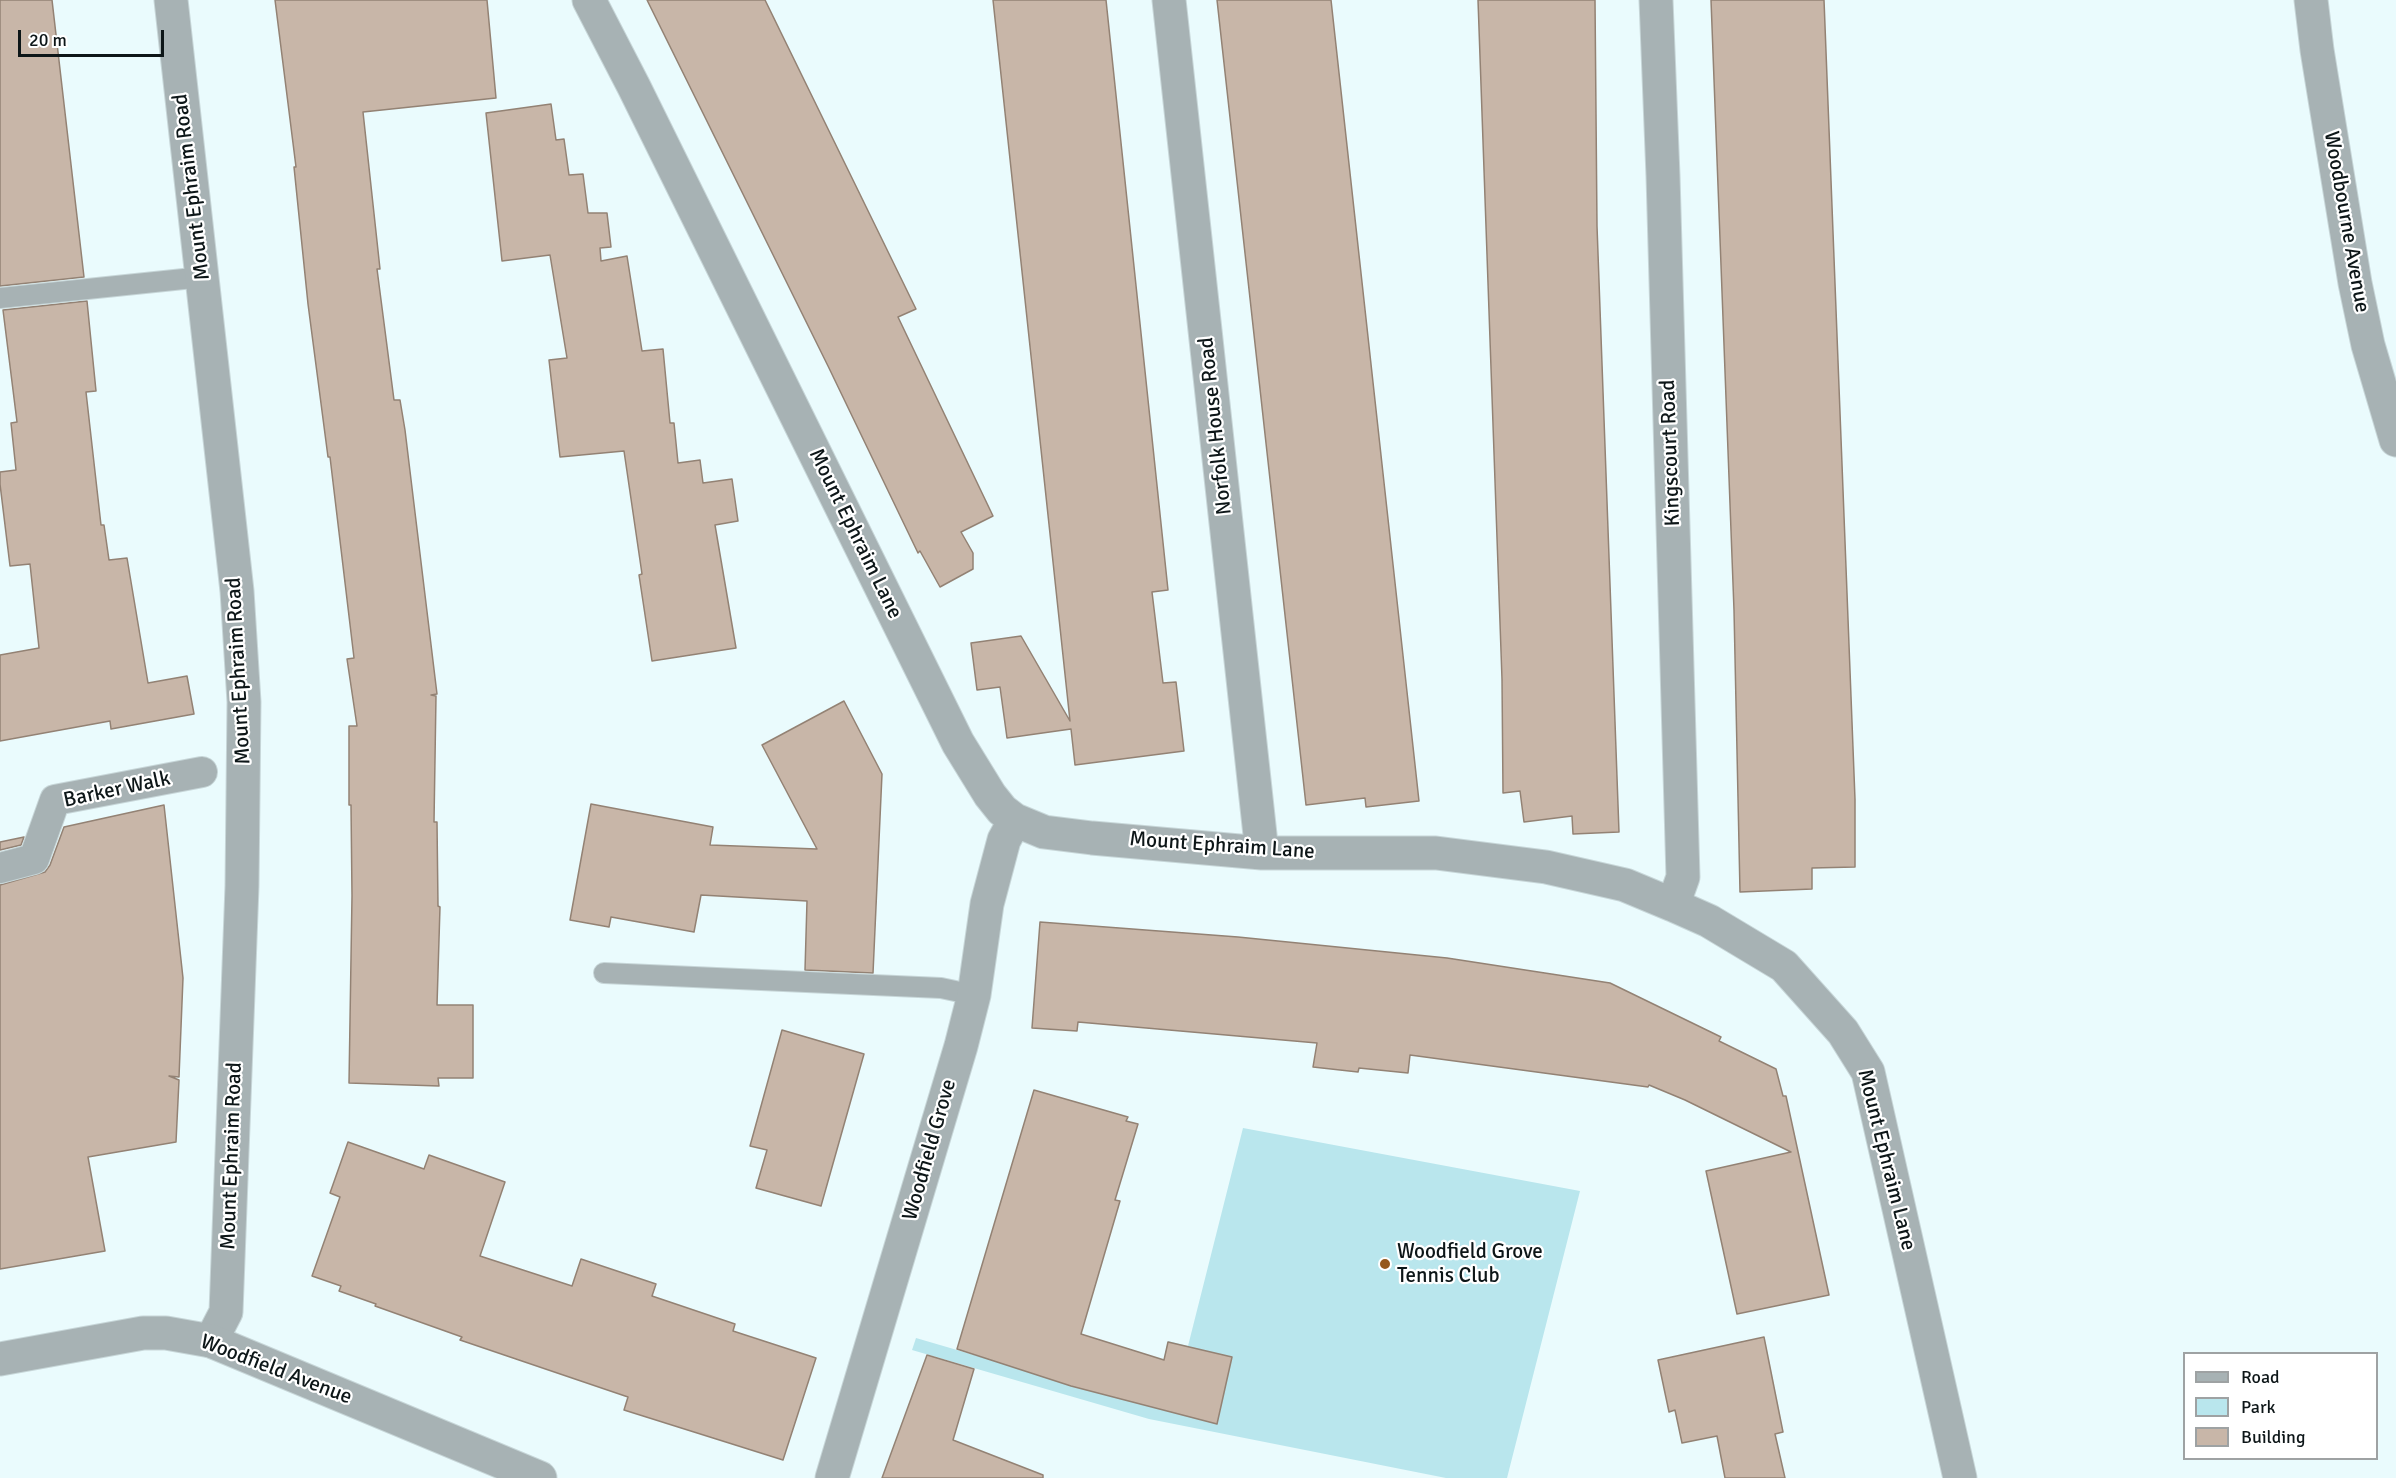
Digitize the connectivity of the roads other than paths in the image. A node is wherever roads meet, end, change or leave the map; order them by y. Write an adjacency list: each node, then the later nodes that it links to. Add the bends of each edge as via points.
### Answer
1 (171, 0): 6 (street, Mount Ephraim Road)
2 (589, 0): 10 (street, Mount Ephraim Lane, via 958,743 990,795)
3 (1169, 0): 11 (street, Norfolk House Road)
4 (1656, 0): 13 (street, Kingscourt Road, via 1683,878)
5 (2312, 0): 8 (street, Woodbourne Avenue, via 2355,283 2368,345)
6 (203, 278): 7 (lane); 16 (street, Mount Ephraim Road, via 237,591 244,702 242,886 226,1312)
7 (0, 298)
8 (2396, 440)
9 (202, 772): 12 (street, Barker Walk, via 55,801 34,859)
10 (1015, 819): 11 (street, Mount Ephraim Lane, via 1044,832); 15 (street, Woodfield Grove, via 1004,840 987,904)
11 (1262, 853): 13 (street, Mount Ephraim Lane, via 1436,853 1524,864 1625,885)
12 (0, 868)
13 (1673, 904): 20 (street, Mount Ephraim Lane, via 1784,966 1843,1032 1868,1072)
14 (604, 973): 15 (lane, via 941,988)
15 (974, 995): 19 (street, Woodfield Grove)
16 (211, 1341): 17 (street, Woodfield Avenue, via 165,1333 143,1334); 18 (street, Woodfield Avenue)
17 (0, 1359)
18 (540, 1478)
19 (832, 1478)
20 (1960, 1478)

